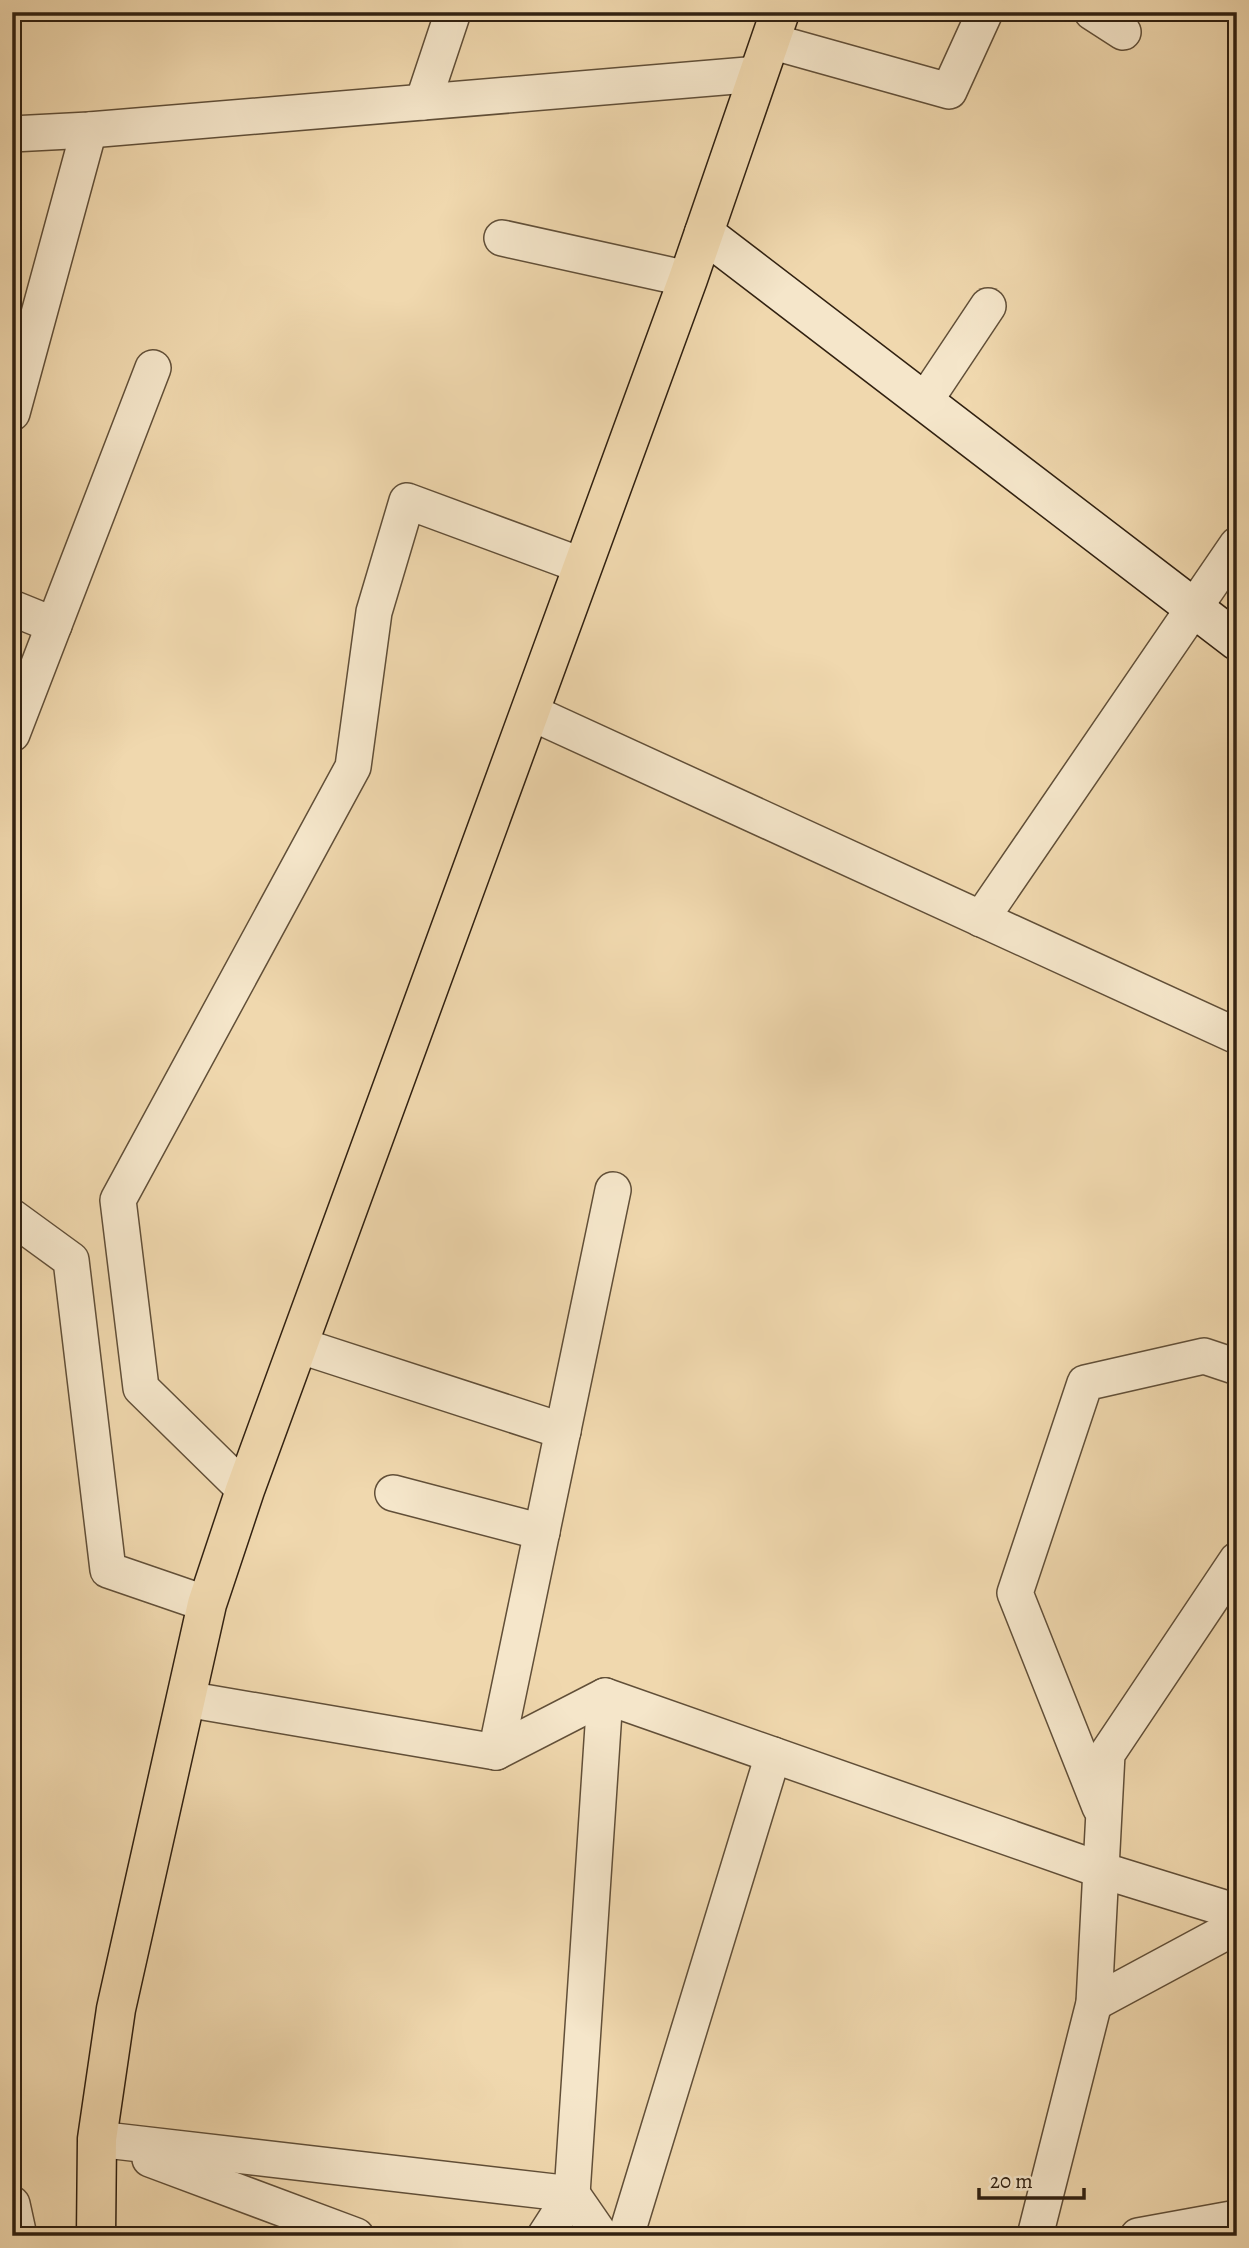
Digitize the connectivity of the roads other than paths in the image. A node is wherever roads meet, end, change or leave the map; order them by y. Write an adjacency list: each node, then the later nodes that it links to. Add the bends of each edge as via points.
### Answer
1 (453, 12): 6 (street)
2 (985, 12): 5 (street, via 949,91)
3 (1092, 12): 4 (street)
4 (1123, 32)
5 (770, 42): 6 (street); 9 (main road)
6 (423, 102): 7 (street)
7 (89, 131): 8 (street); 15 (street)
8 (12, 134)
9 (704, 233): 11 (main road); 14 (street)
10 (502, 238): 11 (street)
11 (688, 279): 17 (main road)
12 (988, 306): 14 (street)
13 (153, 368): 20 (street)
14 (924, 402): 19 (street)
15 (12, 413)
16 (1237, 545): 19 (street)
17 (583, 566): 22 (main road); 31 (street, via 407,501 374,612 353,767 118,1200 141,1388)
18 (12, 608): 20 (street)
19 (1194, 608): 21 (street); 24 (street)
20 (54, 625): 23 (street)
21 (1237, 641)
22 (530, 712): 24 (street); 28 (main road)
23 (14, 725)
24 (981, 919): 25 (street)
25 (1237, 1036)
26 (613, 1191): 30 (street)
27 (12, 1217): 35 (street, via 71,1260 108,1570)
28 (298, 1345): 30 (street); 31 (main road)
29 (1237, 1367): 40 (street, via 1204,1356 1085,1383 1015,1593)
30 (563, 1431): 33 (street)
31 (244, 1490): 35 (main road)
32 (393, 1493): 33 (street)
33 (542, 1532): 38 (street)
34 (1237, 1560): 40 (street, via 1107,1755)
35 (207, 1604): 37 (main road)
36 (606, 1696): 38 (street); 39 (street); 46 (street)
37 (186, 1699): 38 (street); 45 (main road, via 116,2009)
38 (496, 1752)
39 (773, 1755): 41 (street); 54 (street)
40 (1104, 1817): 41 (street)
41 (1101, 1870): 42 (street); 44 (street)
42 (1237, 1912)
43 (1237, 1926): 44 (street)
44 (1094, 2003): 55 (street)
45 (97, 2139): 46 (street); 50 (main road); 51 (street)
46 (572, 2194): 52 (street); 53 (street)
47 (12, 2204): 49 (street)
48 (1237, 2218): 56 (street)
49 (19, 2236)
50 (96, 2236)
51 (356, 2236)
52 (545, 2236)
53 (601, 2236)
54 (626, 2236)
55 (1035, 2236)
56 (1138, 2236)

